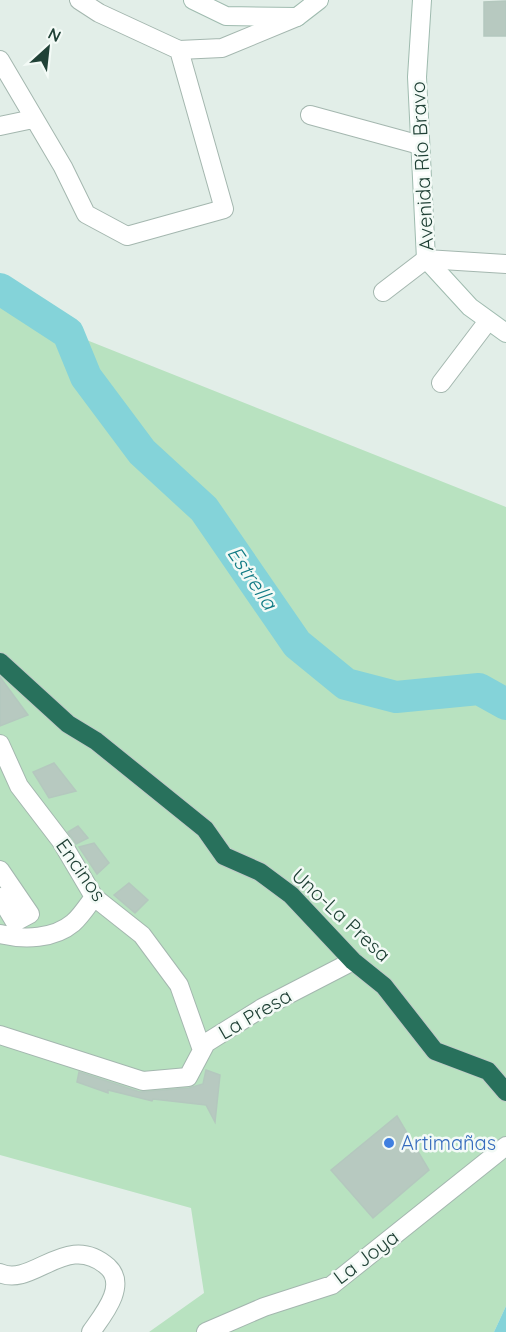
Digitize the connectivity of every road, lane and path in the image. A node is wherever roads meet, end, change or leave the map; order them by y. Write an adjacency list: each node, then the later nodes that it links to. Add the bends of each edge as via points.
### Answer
1 (79, 0): 6 (street)
2 (193, 0): 5 (street, via 226,16)
3 (319, 0): 5 (street)
4 (422, 0): 11 (street, Avenida Río Bravo, via 417,77)
5 (297, 16): 6 (street, via 222,48)
6 (178, 50): 9 (street, via 224,210 127,236 86,214)
7 (0, 60): 9 (street)
8 (310, 115): 11 (street)
9 (33, 118): 10 (street)
10 (0, 126)
11 (420, 145): 12 (street, Avenida Río Bravo)
12 (426, 259): 13 (street); 14 (street); 15 (street, Avenida Río Bravo)
13 (506, 264)
14 (383, 292)
15 (488, 321): 16 (street, Avenida Río Bravo); 17 (street)
16 (506, 333)
17 (441, 383)
18 (0, 662): 24 (highway, Uno-La Presa, via 68,724 96,741 205,829 224,856 260,872 291,896)
19 (0, 744): 22 (street, Encinos, via 18,786 61,841)
20 (0, 870): 21 (street, via 30,914 15,922)
21 (0, 897)
22 (94, 897): 23 (street, via 73,923 49,936); 26 (street, Encinos, via 142,935 179,986)
23 (0, 934)
24 (353, 961): 26 (street, La Presa, via 262,1008 206,1042); 27 (highway, Uno-La Presa, via 384,986 435,1051 488,1071)
25 (0, 1035): 26 (street, La Presa, via 143,1081 188,1077)
26 (202, 1050)
27 (506, 1092)
28 (506, 1146): 31 (street, La Joya, via 332,1285 264,1307)
29 (0, 1273): 30 (street, via 21,1274 71,1254 88,1254 101,1262 110,1269 116,1285 109,1306)
30 (91, 1332)
31 (206, 1332)

